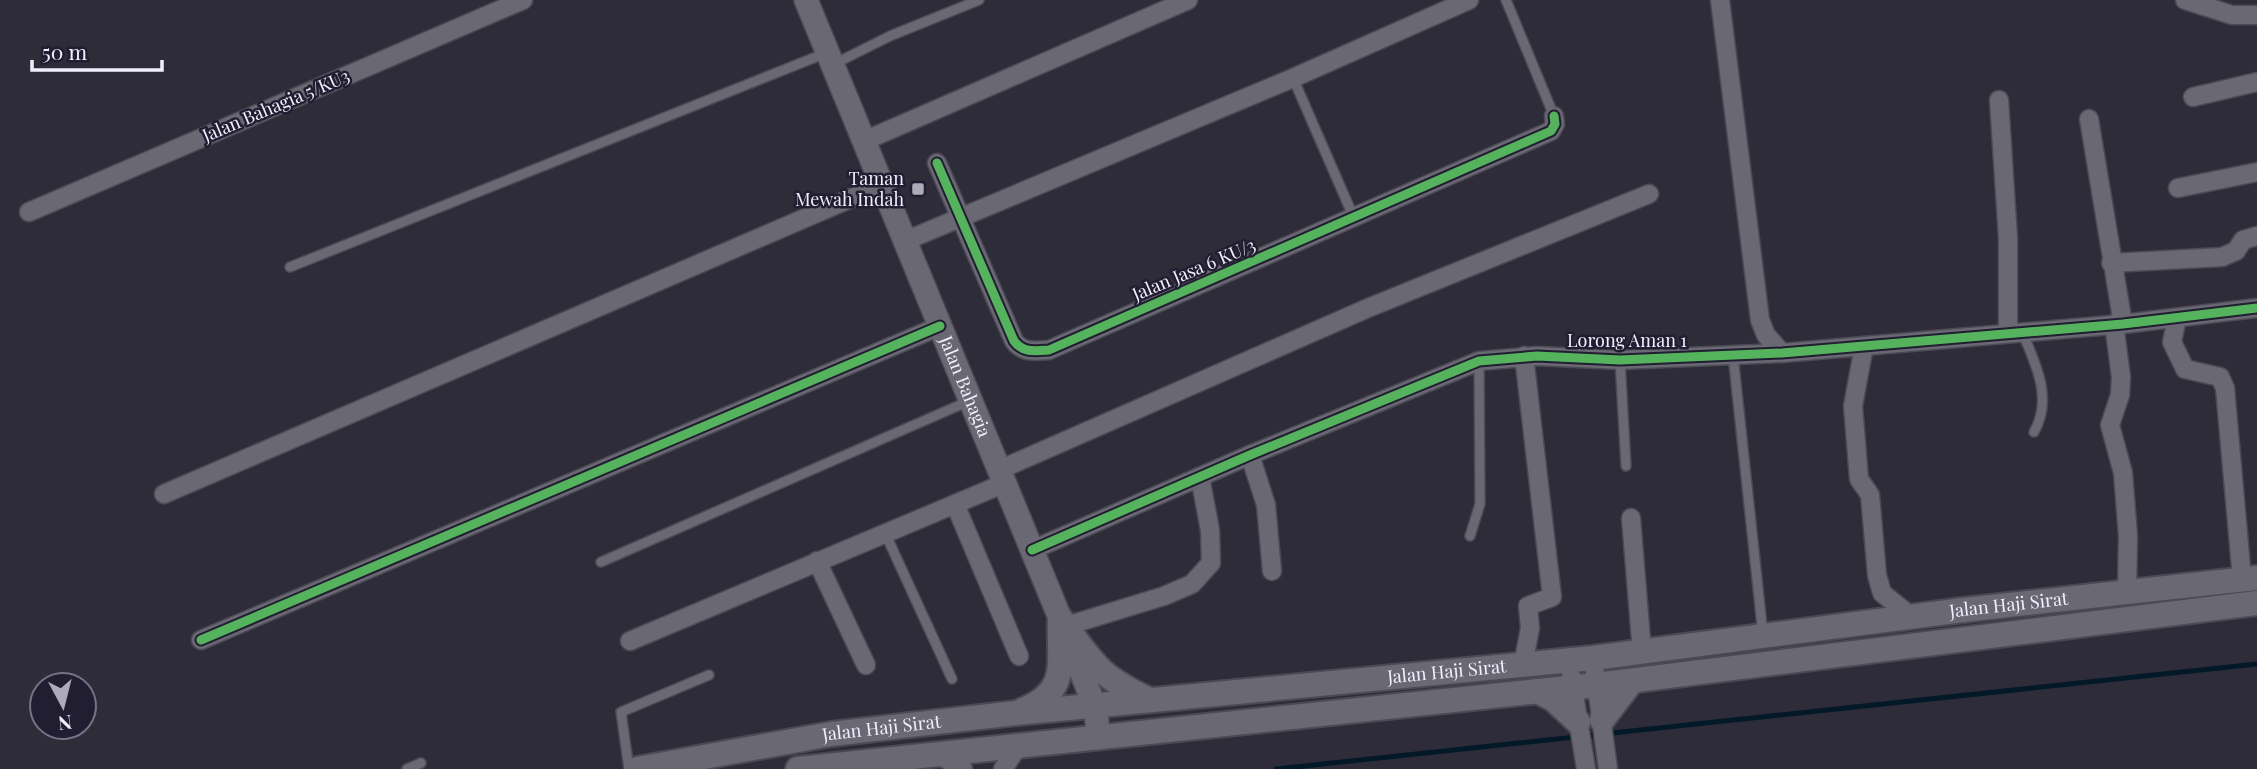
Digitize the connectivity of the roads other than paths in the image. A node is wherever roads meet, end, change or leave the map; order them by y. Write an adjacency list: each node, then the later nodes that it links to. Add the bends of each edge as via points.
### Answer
1 (523, 0): 23 (street, Jalan Bahagia 5/KU3)
2 (806, 0): 10 (street, Jalan Bahagia)
3 (979, 0): 10 (lane)
4 (1188, 0): 17 (street)
5 (1469, 0): 11 (street)
6 (1506, 0): 15 (lane, Jalan Jasa 6 KU/3)
7 (1720, 0): 36 (street, via 1759,320)
8 (2185, 0): 9 (street, via 2232,15)
9 (2257, 15)
10 (830, 58): 17 (street, Jalan Bahagia); 29 (lane)
11 (1293, 78): 24 (street); 25 (lane)
12 (2257, 82): 13 (street)
13 (2193, 97)
14 (1999, 100): 34 (street)
15 (1554, 116): 25 (street, Jalan Jasa 6 KU/3, via 1551,131)
16 (2090, 119): 28 (street)
17 (864, 141): 20 (street, Jalan Bahagia)
18 (937, 163): 24 (street, Jalan Jasa 6 KU/3)
19 (2257, 172): 21 (street)
20 (882, 185): 27 (street, Jalan Bahagia); 47 (street)
21 (2178, 188)
22 (1649, 194): 45 (street, via 1368,309)
23 (29, 212)
24 (960, 217): 25 (street, Jalan Jasa 6 KU/3, via 1014,341 1020,349 1034,351 1049,350); 27 (street)
25 (1354, 218)
26 (2257, 236): 28 (street, via 2243,240 2236,251 2222,257)
27 (905, 241): 33 (street, Jalan Bahagia)
28 (2111, 262): 32 (street)
29 (289, 267)
30 (2257, 308): 31 (street, Lorong Aman 1)
31 (2177, 318): 32 (street, Lorong Aman 1); 56 (street, via 2172,342 2185,369 2220,377 2225,388)
32 (2118, 324): 34 (street, Lorong Aman 1); 57 (street, via 2121,386 2109,425 2123,473 2129,536)
33 (940, 326): 41 (street, Jalan Bahagia); 62 (street)
34 (2015, 333): 35 (street, Lorong Aman 1); 42 (lane, via 2035,360 2043,391 2042,414)
35 (1864, 346): 36 (street, Lorong Aman 1); 59 (street, via 1853,406 1859,479 1870,495 1882,593)
36 (1782, 354): 37 (street, Lorong Aman 1)
37 (1733, 355): 39 (street, Lorong Aman 1); 61 (lane)
38 (1524, 356): 39 (street, Lorong Aman 1); 40 (street, Lorong Aman 1); 68 (street, via 1552,597 1528,606 1530,628)
39 (1620, 359): 44 (lane)
40 (1479, 361): 43 (street, Lorong Aman 1); 51 (lane, via 1480,504)
41 (971, 401): 45 (street, Jalan Bahagia); 54 (lane)
42 (2034, 432)
43 (1250, 455): 46 (street, Lorong Aman 1); 55 (street, via 1266,505)
44 (1626, 466)
45 (1002, 477): 48 (street); 52 (street, Jalan Bahagia)
46 (1200, 477): 52 (street, Lorong Aman 1); 60 (street, via 1211,563 1192,584 1164,596)
47 (164, 494)
48 (955, 504): 50 (street); 65 (street)
49 (1631, 518): 64 (street)
50 (885, 533): 53 (street); 70 (lane)
51 (1470, 536)
52 (1032, 550): 60 (street, Jalan Bahagia)
53 (817, 561): 63 (street); 67 (street)
54 (600, 562)
55 (1272, 571)
56 (2249, 578): 57 (main road, Jalan Haji Sirat)
57 (2127, 592): 59 (main road, Jalan Haji Sirat)
58 (2257, 603): 71 (main road, Jalan Haji Sirat)
59 (1912, 617): 61 (main road, Jalan Haji Sirat)
60 (1063, 622): 74 (main road, via 1097,669); 75 (street, Jalan Bahagia); 76 (main road, via 1057,687 1045,701)
61 (1763, 636): 64 (main road, Jalan Haji Sirat)
62 (201, 640)
63 (630, 641)
64 (1643, 652): 66 (main road, Jalan Haji Sirat)
65 (1019, 656)
66 (1581, 659): 68 (main road, Jalan Haji Sirat); 72 (street)
67 (866, 665)
68 (1523, 665): 74 (main road, Jalan Haji Sirat)
69 (709, 675): 85 (lane, via 621,712)
70 (952, 679)
71 (1632, 681): 72 (main road, Jalan Haji Sirat); 77 (main road)
72 (1584, 687): 73 (main road, Jalan Haji Sirat); 77 (street)
73 (1537, 691): 77 (main road); 78 (main road, Jalan Haji Sirat)
74 (1154, 702): 75 (main road, Jalan Haji Sirat)
75 (1095, 706): 76 (main road, Jalan Haji Sirat); 78 (street, Jalan Bahagia)
76 (1016, 713): 86 (main road, Jalan Haji Sirat, via 831,734)
77 (1590, 724): 82 (street); 83 (street)
78 (1099, 738): 79 (main road, Jalan Haji Sirat)
79 (1019, 745): 80 (main road, Jalan Haji Sirat); 89 (street)
80 (937, 754): 87 (main road, Jalan Haji Sirat); 88 (street)
81 (421, 763): 84 (lane)
82 (1607, 764)
83 (1585, 765)
84 (407, 769)
85 (629, 769)
86 (637, 769)
87 (798, 769)
88 (962, 769)
89 (1003, 769)

